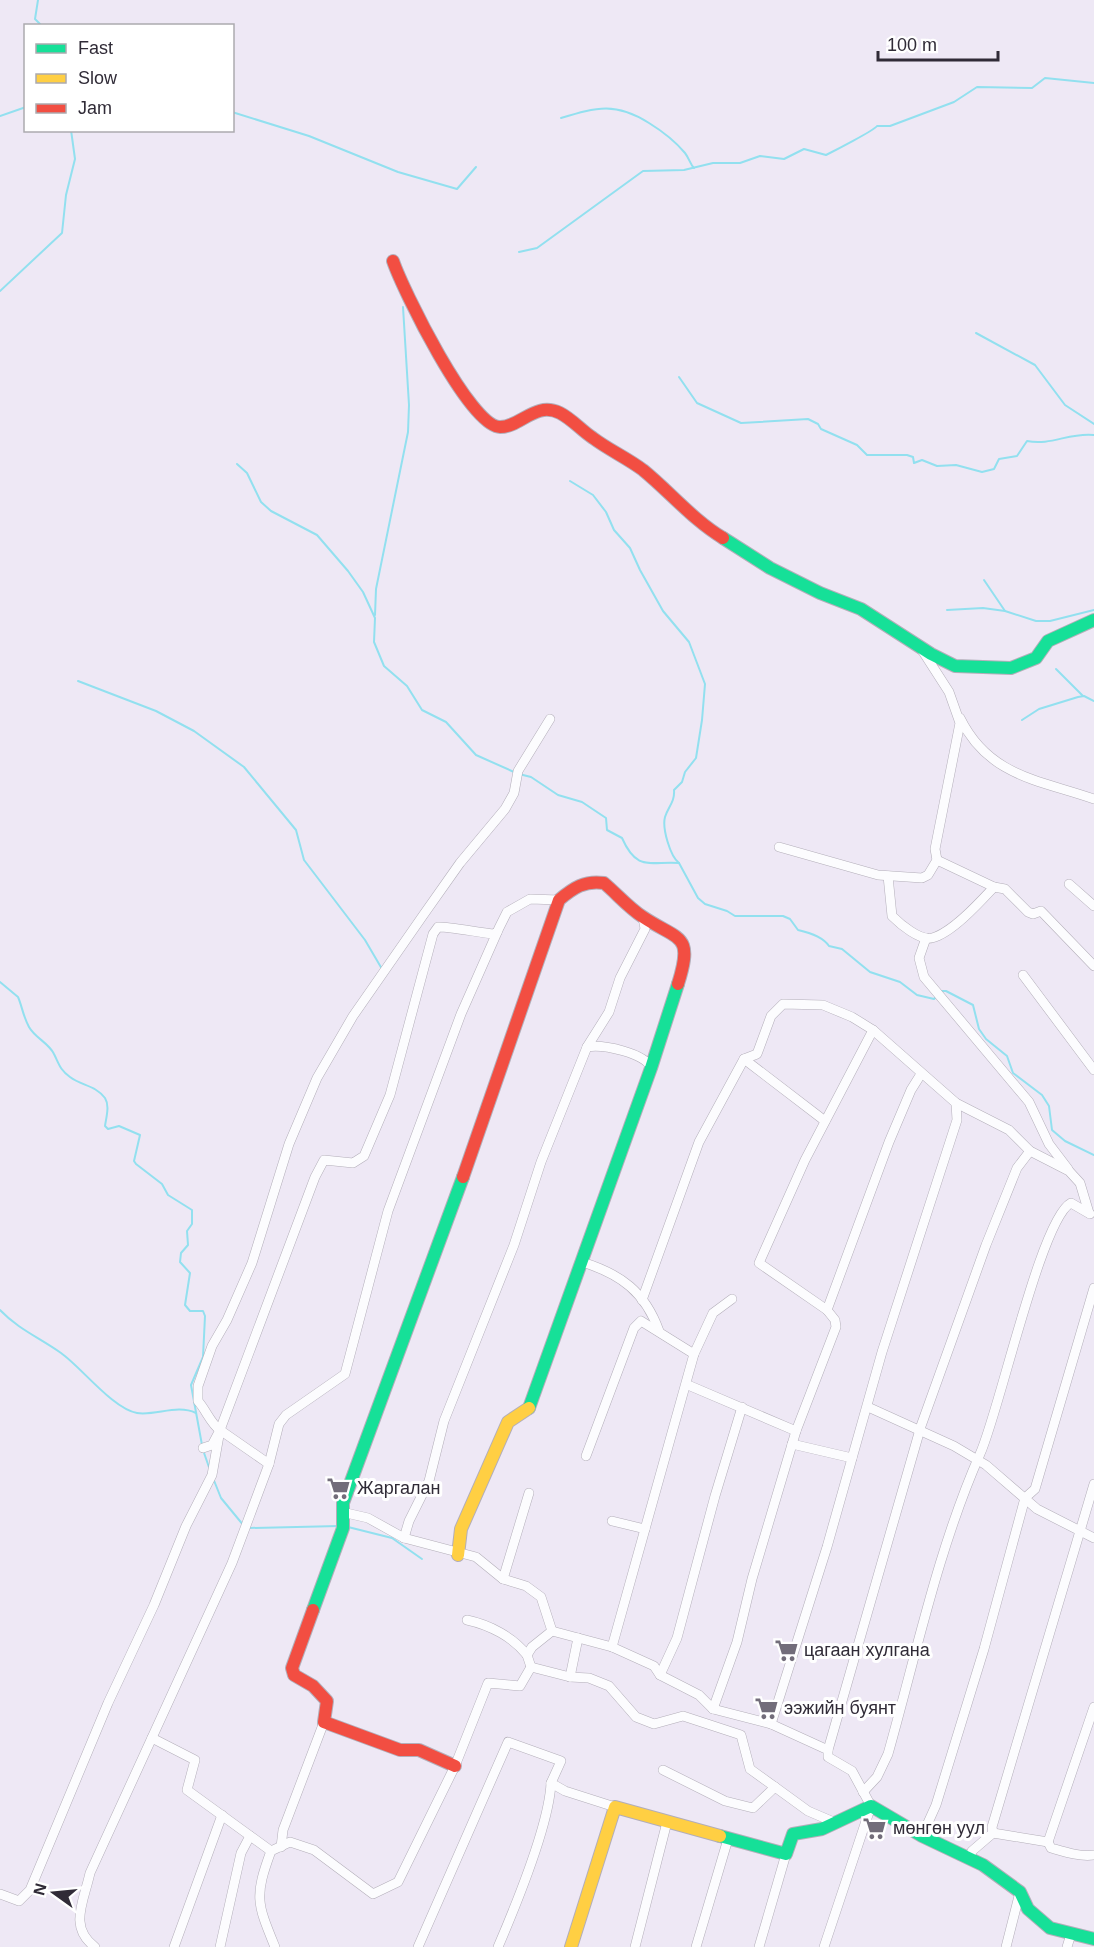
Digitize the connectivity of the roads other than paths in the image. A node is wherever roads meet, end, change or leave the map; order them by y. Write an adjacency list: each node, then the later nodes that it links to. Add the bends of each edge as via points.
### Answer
1 (393, 261): 3 (street, via 443,363 472,405 490,423 508,426 533,411 559,412 642,470 713,532 770,568 861,609)
2 (1094, 620): 3 (street, via 1048,641 1036,658 1011,668 955,666)
3 (921, 648): 4 (street)
4 (953, 704): 6 (street, via 975,742 1015,775); 8 (street, via 959,729 935,849)
5 (550, 719): 40 (street, via 519,771 505,809 431,904 353,1016 317,1078 289,1144 252,1263 212,1346 198,1386 198,1401)
6 (1094, 799)
7 (779, 847): 9 (street)
8 (937, 860): 9 (street, via 925,878); 11 (street)
9 (888, 876): 16 (street, via 892,916)
10 (1069, 884): 13 (street)
11 (994, 887): 16 (street, via 967,915); 17 (street, via 1005,889 1028,912 1041,911)
12 (559, 900): 14 (street, via 584,881 595,880 604,883); 15 (street, via 530,899 521,903 507,912); 52 (street, via 515,1034)
13 (1094, 906)
14 (643, 917): 20 (street, via 645,929 620,978 609,1012); 22 (street, via 673,932 681,939 685,951 685,962)
15 (497, 932): 40 (street, via 472,933 445,926 438,927 433,934 390,1095 364,1156 353,1163 324,1160); 48 (street, via 461,1014 388,1211 345,1374 286,1415 279,1424)
16 (926, 938): 28 (street, via 919,958 924,977 1029,1102 1049,1144)
17 (1094, 966)
18 (1023, 975): 23 (street)
19 (873, 1030): 21 (street, via 823,1005 783,1004 771,1016 757,1054); 24 (street); 26 (street)
20 (587, 1047): 22 (street, via 642,1056); 56 (street, via 444,1421 429,1481)
21 (744, 1059): 26 (street); 33 (street, via 699,1142)
22 (651, 1068): 30 (street)
23 (1094, 1070)
24 (921, 1074): 25 (street); 34 (street, via 889,1142)
25 (956, 1103): 27 (street, via 1009,1130); 39 (street, via 957,1120)
26 (825, 1121): 34 (street, via 759,1263)
27 (1030, 1151): 28 (street); 42 (street, via 1017,1168 986,1245)
28 (1069, 1171): 29 (street, via 1080,1183)
29 (1092, 1215): 47 (street, via 1071,1203 1064,1206 1053,1227)
30 (582, 1262): 33 (street, via 636,1288); 58 (street, via 532,1402 508,1422 461,1529)
31 (1094, 1288): 51 (street, via 1035,1489)
32 (732, 1299): 36 (street, via 713,1313)
33 (642, 1300): 35 (street)
34 (827, 1310): 41 (street, via 836,1328)
35 (659, 1331): 36 (street); 45 (street, via 641,1321 634,1328)
36 (694, 1354): 37 (street)
37 (688, 1385): 38 (street); 54 (street)
38 (742, 1407): 41 (street); 66 (street, via 677,1638)
39 (868, 1407): 42 (street); 46 (street)
40 (220, 1430): 44 (street, via 212,1445); 48 (street); 94 (street, via 212,1475 108,1703 30,1890 20,1901)
41 (796, 1431): 43 (street)
42 (921, 1431): 47 (street); 73 (street)
43 (792, 1444): 46 (street); 69 (street, via 752,1579 738,1642)
44 (203, 1448)
45 (586, 1456)
46 (852, 1458): 71 (street)
47 (977, 1460): 51 (street); 78 (street, via 940,1569 888,1754 877,1777)
48 (269, 1464): 72 (street, via 232,1563)
49 (1094, 1484): 55 (street)
50 (529, 1493): 59 (street)
51 (1025, 1498): 55 (street); 86 (street, via 984,1649 936,1805)
52 (342, 1512): 56 (street, via 368,1518); 70 (street, via 343,1528 292,1668 294,1675 314,1686 327,1701)
53 (612, 1521): 54 (street)
54 (645, 1529): 63 (street)
55 (1081, 1532): 57 (street); 84 (street)
56 (404, 1538): 58 (street)
57 (1094, 1538)
58 (458, 1555): 59 (street, via 476,1557)
59 (503, 1579): 61 (street, via 526,1586 541,1597)
60 (467, 1620): 64 (street, via 484,1624 517,1643)
61 (552, 1631): 62 (street); 64 (street)
62 (578, 1638): 63 (street); 67 (street)
63 (612, 1647): 66 (street, via 654,1665)
64 (527, 1656): 65 (street)
65 (531, 1667): 67 (street); 74 (street, via 520,1686 488,1683)
66 (660, 1675): 69 (street, via 699,1695)
67 (570, 1677): 77 (street, via 589,1678 609,1686 636,1717 654,1724 683,1716 741,1735 750,1769)
68 (1094, 1707): 88 (street)
69 (713, 1709): 71 (street)
70 (324, 1722): 74 (street, via 400,1750 418,1750); 89 (street)
71 (771, 1724): 73 (street)
72 (152, 1738): 81 (street, via 195,1760 187,1790); 97 (street, via 90,1873 78,1921 81,1933)
73 (828, 1750): 78 (street, via 828,1757 852,1771)
74 (455, 1766): 89 (street, via 398,1882 373,1894 314,1850 290,1842)
75 (663, 1770): 77 (street, via 725,1801 753,1808)
76 (551, 1783): 80 (street); 101 (street, via 561,1761 508,1742); 102 (street, via 538,1835)
77 (775, 1787): 83 (street, via 808,1811)
78 (863, 1792): 79 (street)
79 (871, 1806): 83 (street); 86 (street); 107 (street)
80 (615, 1807): 82 (street); 103 (street)
81 (222, 1815): 85 (street); 98 (street)
82 (667, 1822): 87 (street); 104 (street)
83 (836, 1823): 90 (street, via 793,1834)
84 (993, 1833): 88 (street); 92 (street, via 972,1851)
85 (250, 1836): 89 (street); 99 (street, via 241,1853)
86 (922, 1836): 92 (street)
87 (728, 1839): 90 (street); 105 (street)
88 (1048, 1842): 91 (street, via 1051,1848 1064,1852)
89 (276, 1849): 100 (street, via 258,1892)
90 (786, 1854): 106 (street)
91 (1094, 1855)
92 (970, 1858): 93 (street)
93 (1020, 1892): 95 (street, via 1028,1909 1050,1928); 108 (street)
94 (0, 1894)
95 (1071, 1934): 96 (street); 109 (street)
96 (1094, 1939)
97 (95, 1947)
98 (174, 1947)
99 (219, 1947)
100 (275, 1947)
101 (418, 1947)
102 (498, 1947)
103 (571, 1947)
104 (635, 1947)
105 (696, 1947)
106 (759, 1947)
107 (824, 1947)
108 (1006, 1947)
109 (1067, 1947)

